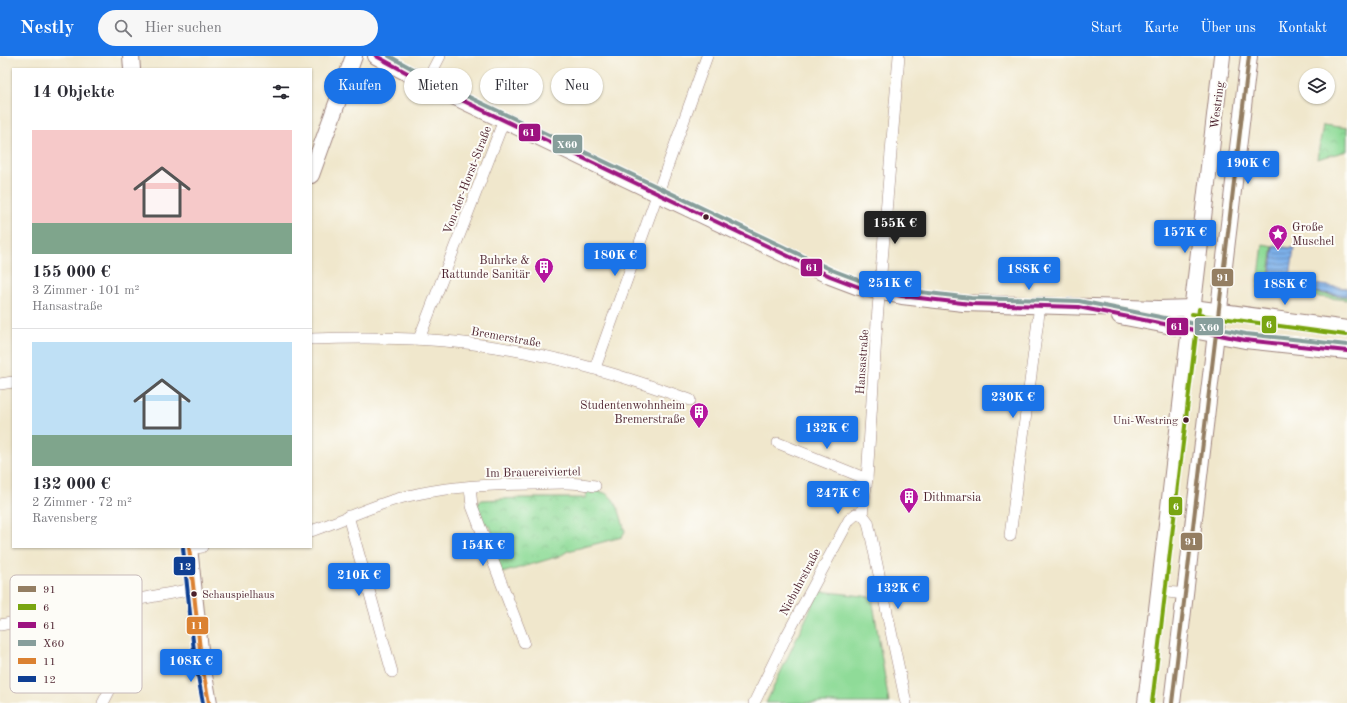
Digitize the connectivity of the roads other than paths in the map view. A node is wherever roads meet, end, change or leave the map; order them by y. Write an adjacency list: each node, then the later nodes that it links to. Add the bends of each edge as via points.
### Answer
1 (131, 56): 9 (main road)
2 (354, 56): 14 (main road)
3 (376, 56): 11 (main road)
4 (440, 56): 10 (street)
5 (707, 56): 15 (street)
6 (899, 56): 16 (street, Hansastraße)
7 (1222, 56): 19 (main road, Westring)
8 (1249, 56): 20 (main road)
9 (132, 68)
10 (434, 68)
11 (404, 71)
12 (470, 104): 13 (main road)
13 (504, 120): 15 (main road); 25 (street, Von-der-Horst-Straße)
14 (312, 173)
15 (657, 194): 16 (main road, via 830,276 859,287); 27 (street)
16 (880, 291): 17 (main road, via 963,303); 32 (street, Hansastraße)
17 (1040, 305): 18 (main road); 38 (street)
18 (1078, 307): 19 (main road); 21 (main road)
19 (1193, 308): 20 (main road); 21 (main road, Westring)
20 (1219, 311): 22 (main road); 23 (main road)
21 (1190, 329): 23 (main road); 41 (main road, Westring)
22 (1347, 329)
23 (1217, 333): 26 (main road, via 1246,340); 42 (main road)
24 (312, 339): 25 (street, Bremerstraße)
25 (419, 339): 27 (street, Bremerstraße, via 481,345)
26 (1347, 351)
27 (595, 368): 30 (street, Bremerstraße)
28 (12, 382): 29 (street)
29 (0, 384)
30 (690, 400)
31 (778, 443): 32 (street)
32 (867, 479): 35 (street)
33 (470, 486): 34 (street, Im Brauereiviertel, via 573,483); 36 (street, Im Brauereiviertel, via 407,496); 46 (street, Im Brauereiviertel, via 472,506)
34 (595, 486)
35 (862, 514): 51 (street, Niebuhrstraße, via 856,514 849,520 787,634); 52 (street, via 868,522)
36 (348, 516): 37 (street, Im Brauereiviertel); 47 (street)
37 (312, 531)
38 (1010, 536)
39 (194, 548): 40 (main road)
40 (193, 590): 43 (street); 50 (main road)
41 (1159, 591): 42 (street); 53 (main road, Westring)
42 (1185, 594): 54 (main road)
43 (142, 598)
44 (10, 623): 45 (street)
45 (0, 625)
46 (524, 642)
47 (392, 672)
48 (108, 693): 49 (street)
49 (103, 703)
50 (209, 703)
51 (754, 703)
52 (906, 703)
53 (1146, 703)
54 (1172, 703)

